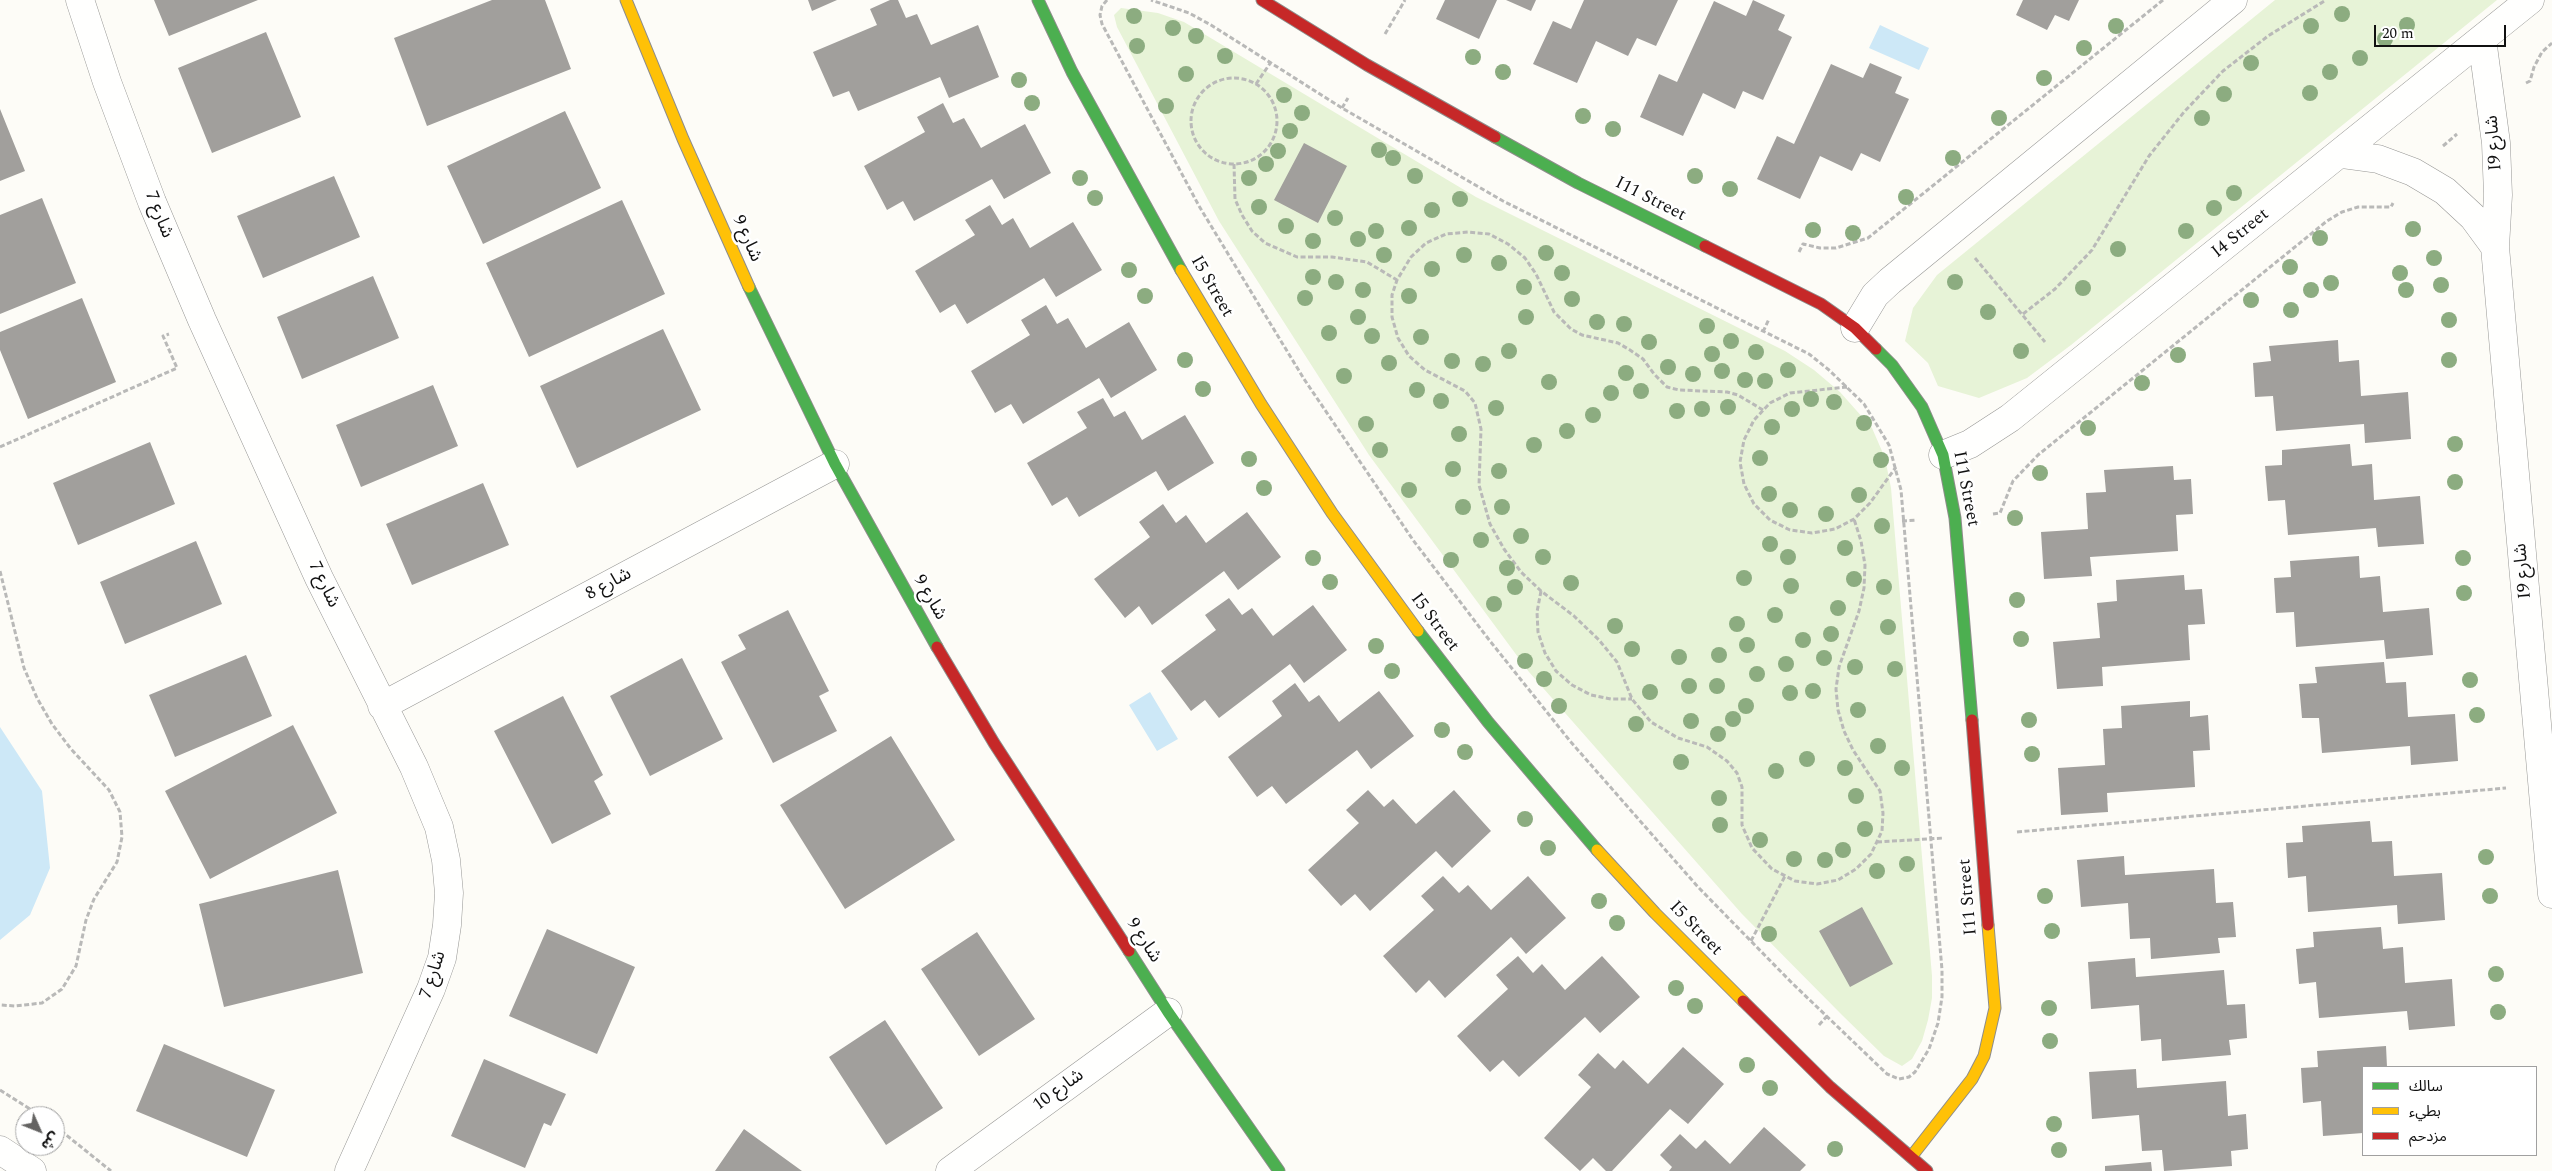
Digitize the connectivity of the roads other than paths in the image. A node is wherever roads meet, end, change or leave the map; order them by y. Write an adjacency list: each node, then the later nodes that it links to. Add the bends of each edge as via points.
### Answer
1 (80, 0): 13 (street, شارع 7, via 152,202 202,320 319,578)
2 (626, 0): 12 (street, شارع 9, via 756,304)
3 (1038, 0): 17 (street, I5 Street, via 1072,72 1193,293 1327,505 1408,619 1571,822 1649,906 1823,1080)
4 (1262, 0): 10 (street, I11 Street, via 1367,65 1561,174 1821,304)
5 (2530, 0): 7 (street, I4 Street)
6 (2229, 2): 10 (street, via 1874,295)
7 (2482, 39): 8 (street, I4 Street); 9 (street, I9 شارع, via 2492,103 2498,195)
8 (2340, 154): 9 (street, via 2378,159 2414,172 2445,191 2473,217); 11 (street, I4 Street, via 1990,432)
9 (2495, 247): 14 (street, I9 شارع)
10 (1855, 328): 11 (street, I11 Street, via 1892,365 1922,407)
11 (1943, 455): 17 (street, I11 Street, via 1955,518 1995,1008 1984,1056 1972,1079)
12 (835, 464): 13 (street, شارع 8); 15 (street, شارع 9, via 912,605 994,743)
13 (382, 706): 19 (street, شارع 7, via 414,767 439,827 449,892 447,925 442,958 431,989)
14 (2552, 894)
15 (1168, 1012): 20 (street, شارع 10); 21 (street, شارع 9)
16 (0, 1150): 18 (street)
17 (1911, 1157): 22 (street, I5 Street)
18 (32, 1171)
19 (349, 1171)
20 (950, 1171)
21 (1280, 1171)
22 (1927, 1171)

